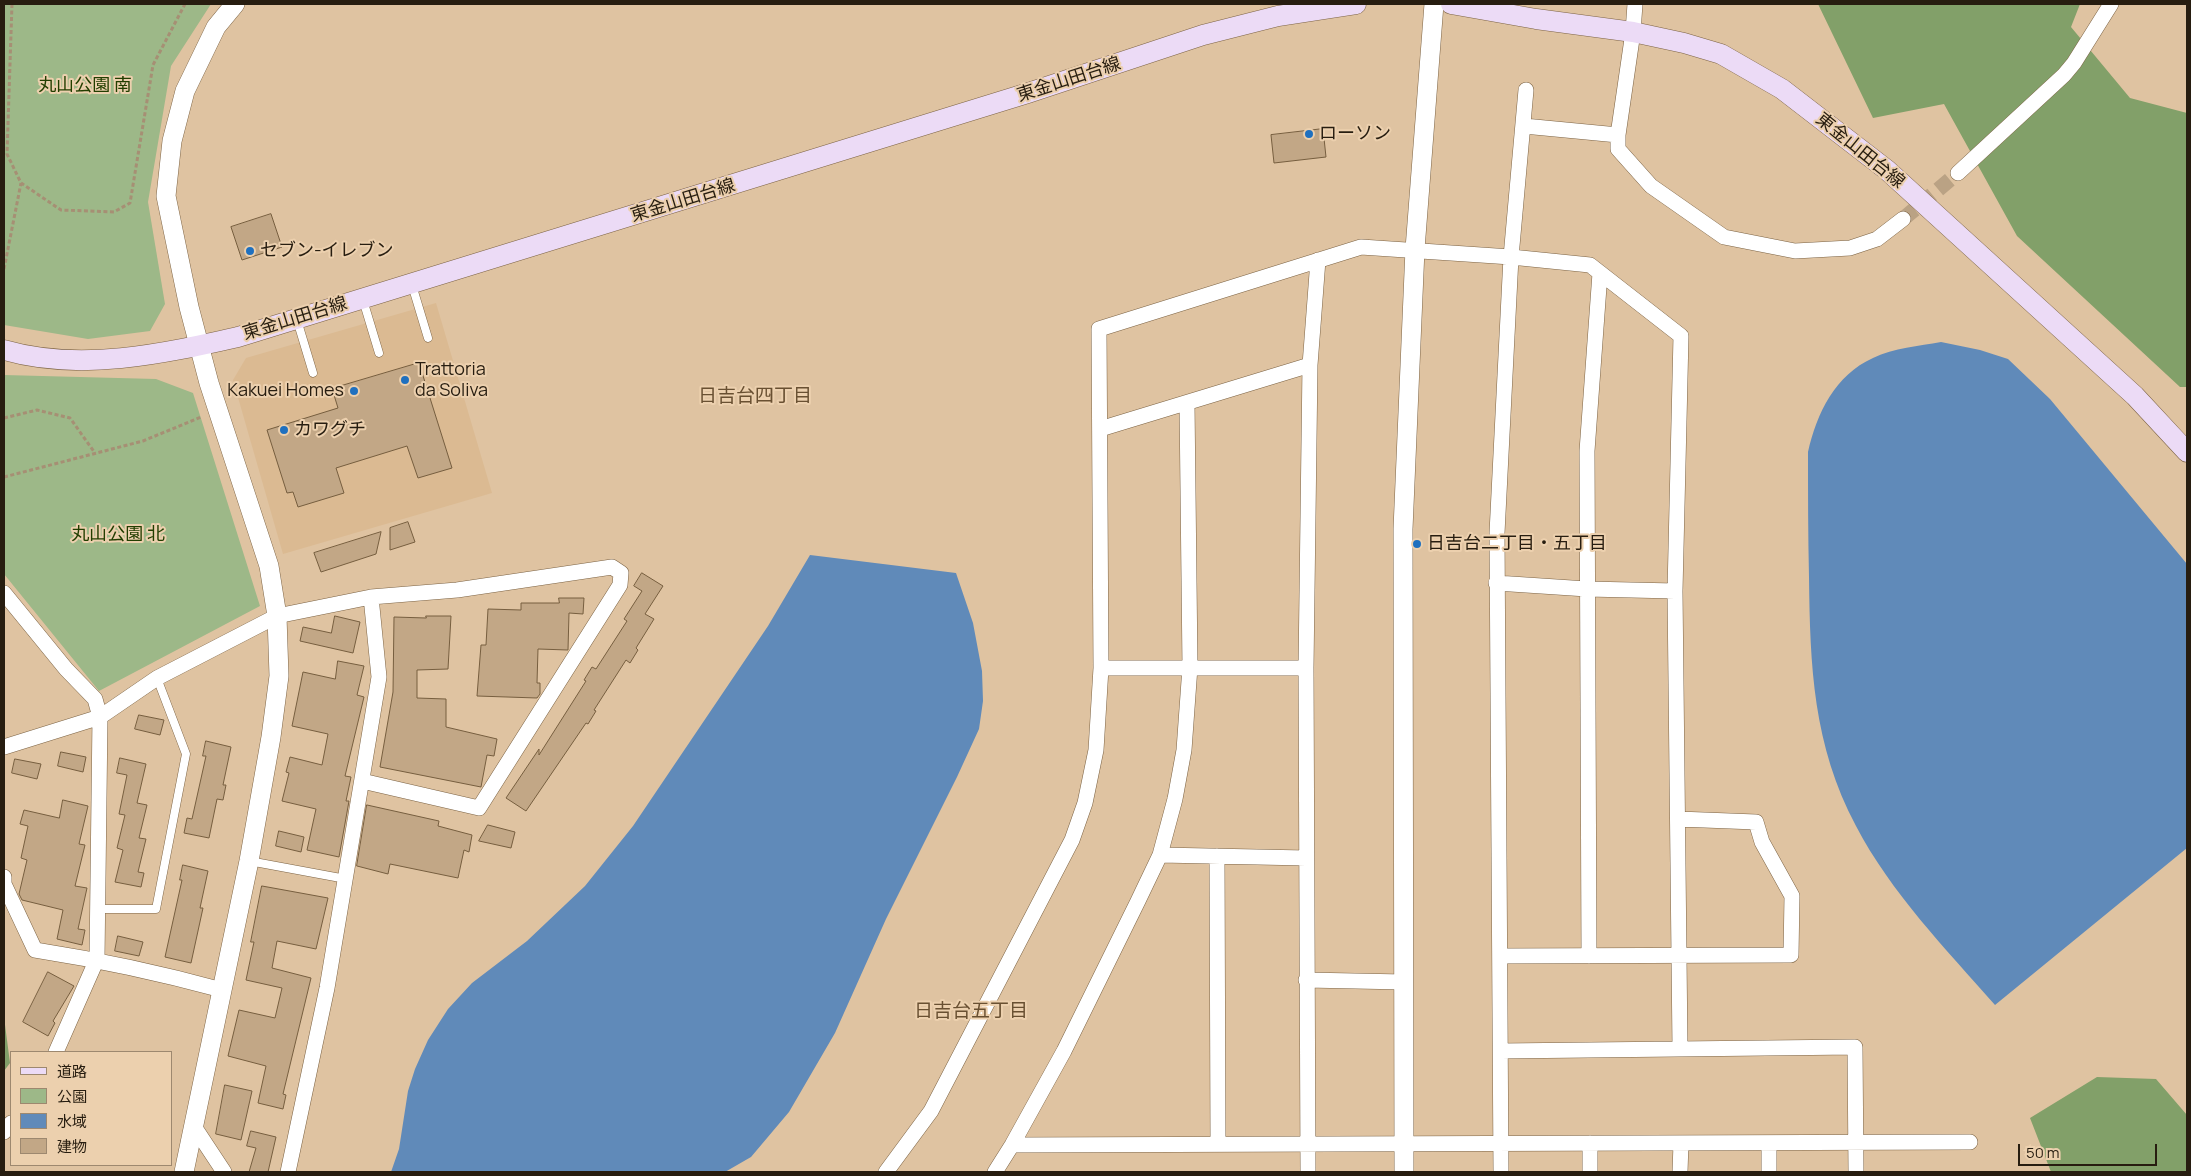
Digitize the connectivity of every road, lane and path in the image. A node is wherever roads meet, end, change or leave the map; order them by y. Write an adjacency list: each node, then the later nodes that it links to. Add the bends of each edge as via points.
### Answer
1 (12, 4): 14 (path, via 7,154)
2 (184, 4): 14 (path, via 153,65 130,202 114,212 61,210)
3 (235, 4): 25 (street, via 216,27 185,91 172,141 166,196)
4 (1356, 4): 21 (main road, 東金山田台線, via 1278,16 1203,35 1009,99)
5 (1434, 4): 16 (street)
6 (1452, 4): 9 (main road, 東金山田台線)
7 (1634, 4): 9 (street)
8 (2111, 4): 13 (street, via 2064,75)
9 (1633, 32): 12 (street); 34 (main road, 東金山田台線, via 1721,54 1782,89 1886,170 2135,396)
10 (1526, 90): 11 (street)
11 (1524, 126): 12 (street); 17 (street)
12 (1618, 135): 15 (street, via 1618,149 1651,186 1724,237 1794,251 1850,248 1877,238)
13 (1958, 173)
14 (21, 183): 19 (path)
15 (1903, 219)
16 (1415, 249): 17 (street); 18 (street, via 1361,247); 63 (street, via 1403,529)
17 (1512, 257): 20 (street, via 1590,265); 37 (street)
18 (1318, 260): 28 (street); 33 (street, via 1099,329)
19 (4, 269)
20 (1600, 273): 38 (street, via 1587,451); 39 (street, via 1681,336)
21 (412, 285): 22 (main road, 東金山田台線); 24 (lane)
22 (363, 299): 23 (main road, 東金山田台線); 27 (lane)
23 (296, 319): 25 (main road, 東金山田台線); 29 (lane)
24 (428, 338)
25 (199, 346): 26 (main road, 東金山田台線, via 94,360 22,355); 31 (street)
26 (4, 350)
27 (379, 353)
28 (1310, 365): 30 (street); 45 (street)
29 (313, 372)
30 (1187, 403): 33 (street); 43 (street)
31 (218, 410): 35 (path, via 143,440); 42 (street, via 269,566)
32 (4, 418): 35 (path, via 37,410 70,418)
33 (1100, 429): 44 (street)
34 (2187, 452)
35 (95, 453): 36 (path)
36 (4, 477)
37 (1496, 583): 38 (street); 59 (street)
38 (1587, 589): 39 (street); 60 (street)
39 (1674, 591): 50 (street)
40 (4, 593): 47 (street, via 95,699)
41 (371, 597): 42 (street); 49 (street, via 379,677); 49 (street, via 457,590 612,567 621,573 620,585 479,808)
42 (277, 616): 46 (street); 54 (street, via 279,676)
43 (1190, 667): 44 (street); 45 (street); 51 (street, via 1184,750)
44 (1101, 668): 82 (street, via 1096,750 1085,803 1072,840 931,1111)
45 (1306, 668): 53 (street)
46 (157, 678): 47 (street); 57 (lane, via 186,754 156,909)
47 (100, 717): 48 (street); 57 (street)
48 (4, 747)
49 (362, 781): 56 (street)
50 (1678, 820): 58 (street); 58 (street, via 1756,822 1762,842 1792,896 1790,955)
51 (1160, 855): 52 (street); 78 (street, via 1064,1051)
52 (1218, 856): 53 (street); 75 (street)
53 (1306, 858): 62 (street)
54 (249, 861): 56 (lane); 64 (street)
55 (4, 877): 61 (street, via 4,884 35,950)
56 (346, 879): 81 (street, via 327,988)
57 (98, 909): 61 (street)
58 (1679, 955): 60 (street); 65 (street)
59 (1500, 956): 60 (street); 67 (street)
60 (1589, 956)
61 (97, 959): 64 (street); 66 (street)
62 (1306, 980): 63 (street); 76 (street)
63 (1404, 982): 77 (street)
64 (222, 990): 68 (street)
65 (1680, 1048): 67 (street); 69 (street, via 1855,1047)
66 (56, 1051)
67 (1501, 1051): 71 (street)
68 (194, 1126): 79 (street); 80 (street)
69 (1856, 1142): 70 (street); 74 (street); 90 (street)
70 (1970, 1142)
71 (1502, 1143): 72 (street); 77 (street); 86 (street)
72 (1590, 1143): 73 (street); 87 (street)
73 (1681, 1143): 74 (street); 88 (street)
74 (1769, 1143): 89 (street)
75 (1218, 1144): 76 (street); 78 (street)
76 (1308, 1144): 77 (street); 84 (street)
77 (1404, 1144): 85 (street)
78 (1012, 1145): 83 (street)
79 (184, 1172)
80 (224, 1172)
81 (288, 1172)
82 (886, 1172)
83 (995, 1172)
84 (1308, 1172)
85 (1404, 1172)
86 (1501, 1172)
87 (1590, 1172)
88 (1680, 1172)
89 (1769, 1172)
90 (1856, 1172)

